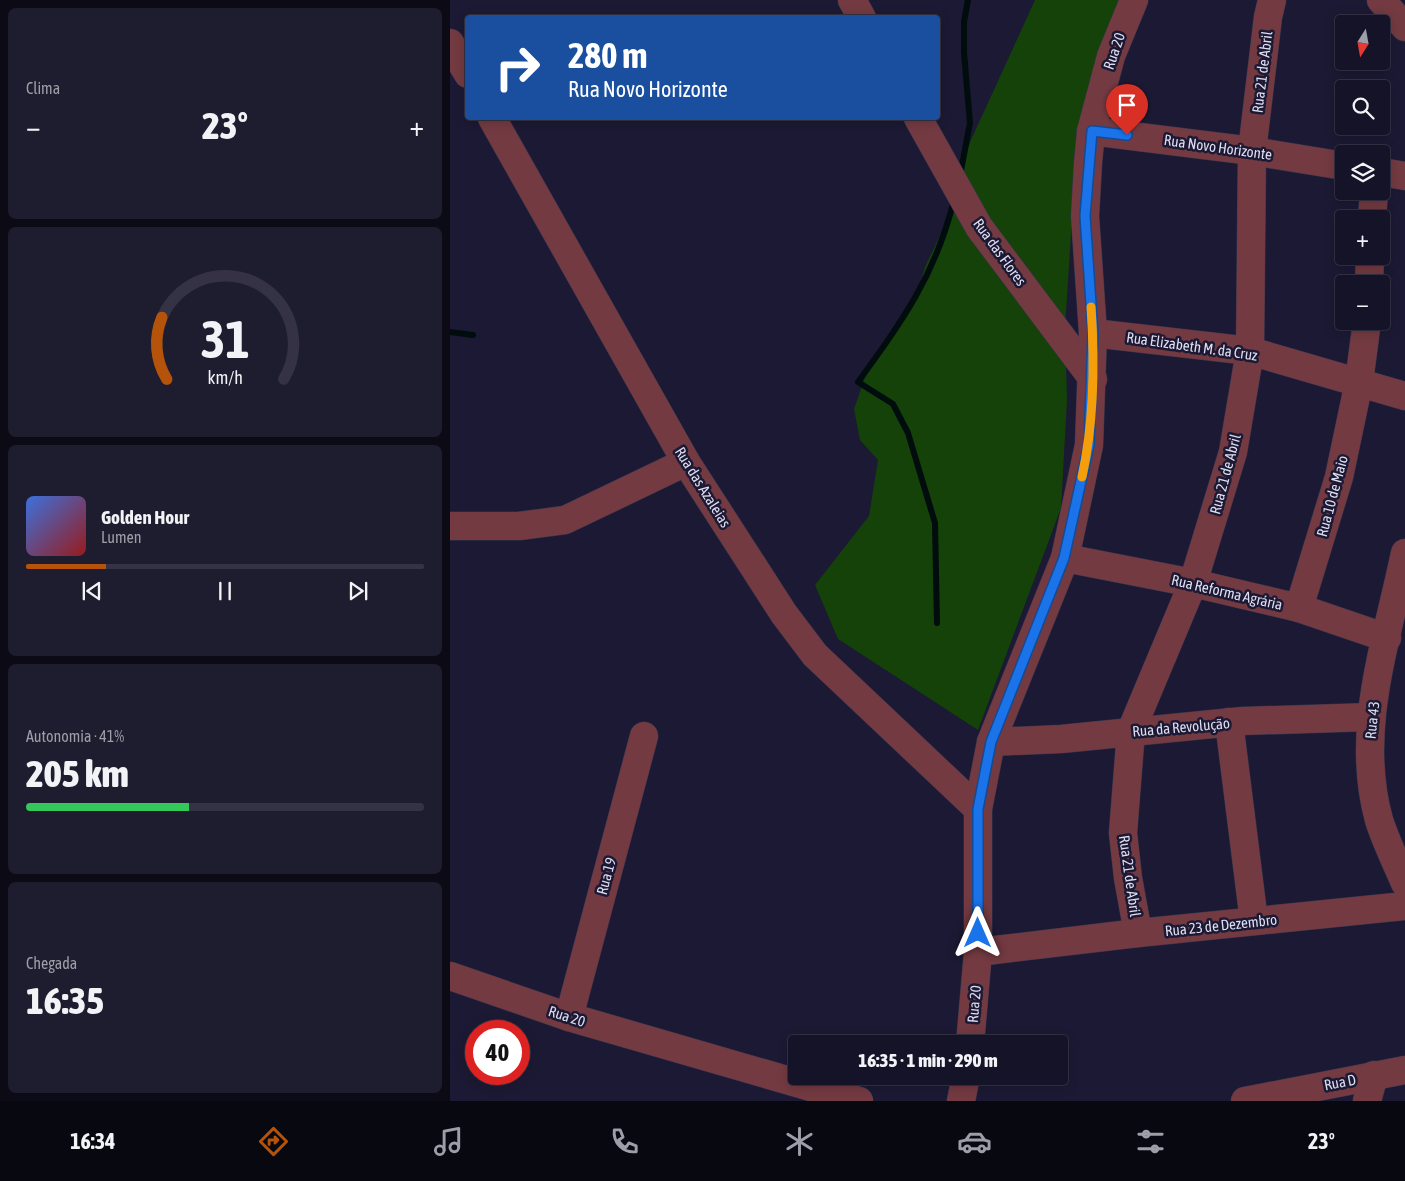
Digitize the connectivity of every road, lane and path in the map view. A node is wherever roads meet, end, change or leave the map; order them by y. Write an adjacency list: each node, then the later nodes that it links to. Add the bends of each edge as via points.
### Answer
1 (852, 0): 5 (street)
2 (1134, 0): 11 (street, Rua 20, via 1111,56)
3 (1272, 0): 12 (street, Rua 21 de Abril)
4 (1381, 0): 6 (street)
5 (860, 15)
6 (1405, 27)
7 (450, 43): 8 (street)
8 (465, 69)
9 (493, 120): 22 (street, Rua das Azaleias)
10 (919, 120): 19 (street, Rua das Flores, via 980,227)
11 (1092, 131): 12 (street, Rua Novo Horizonte); 17 (street, Rua 20, via 1085,216)
12 (1252, 151): 13 (street, Rua Novo Horizonte); 18 (street, Rua 21 de Abril)
13 (1335, 165)
14 (1390, 174): 15 (street)
15 (1405, 176)
16 (1366, 330): 20 (street, Rua 10 de Maio)
17 (1093, 333): 18 (street, Rua Elizabeth M. da Cruz); 19 (street, Rua 20)
18 (1250, 351): 20 (street, Rua Elizabeth M. da Cruz); 26 (street, Rua 21 de Abril, via 1233,452)
19 (1093, 379): 25 (street, Rua 20, via 1089,445)
20 (1359, 382): 21 (street, Rua Elizabeth M. da Cruz); 27 (street, Rua 10 de Maio, via 1339,477)
21 (1405, 396)
22 (686, 462): 23 (street, via 565,520 519,526); 34 (street, Rua das Azaleias, via 784,614 815,655)
23 (450, 526)
24 (1405, 553): 28 (street, Rua 43)
25 (1064, 558): 26 (street, Rua Reforma Agrária); 33 (street, Rua 20)
26 (1193, 583): 27 (street, Rua Reforma Agrária); 31 (street, Rua 21 de Abril)
27 (1300, 608): 28 (street, Rua Reforma Agrária)
28 (1387, 638): 29 (street, Rua 43)
29 (1371, 717): 30 (street, Rua da Revolução); 35 (street, Rua 43, via 1369,746 1374,794 1387,843)
30 (1229, 722): 31 (street, Rua da Revolução); 37 (street)
31 (1131, 731): 33 (street, Rua da Revolução); 38 (street, Rua 21 de Abril, via 1123,833)
32 (644, 736): 41 (street, Rua 19)
33 (991, 742): 34 (street, Rua 20)
34 (978, 809): 39 (street, Rua 20)
35 (1405, 883)
36 (1405, 906): 37 (street, Rua 23 de Dezembro)
37 (1254, 921): 38 (street, Rua 23 de Dezembro)
38 (1138, 933): 39 (street, Rua 23 de Dezembro)
39 (978, 952): 42 (street, Rua 20)
40 (450, 976): 41 (street, Rua 20)
41 (569, 1017): 46 (street, Rua 20)
42 (971, 1035)
43 (1405, 1070): 45 (street, Rua D)
44 (964, 1085): 47 (street)
45 (1370, 1088): 48 (street, Rua D)
46 (859, 1101)
47 (961, 1101)
48 (1245, 1101)

